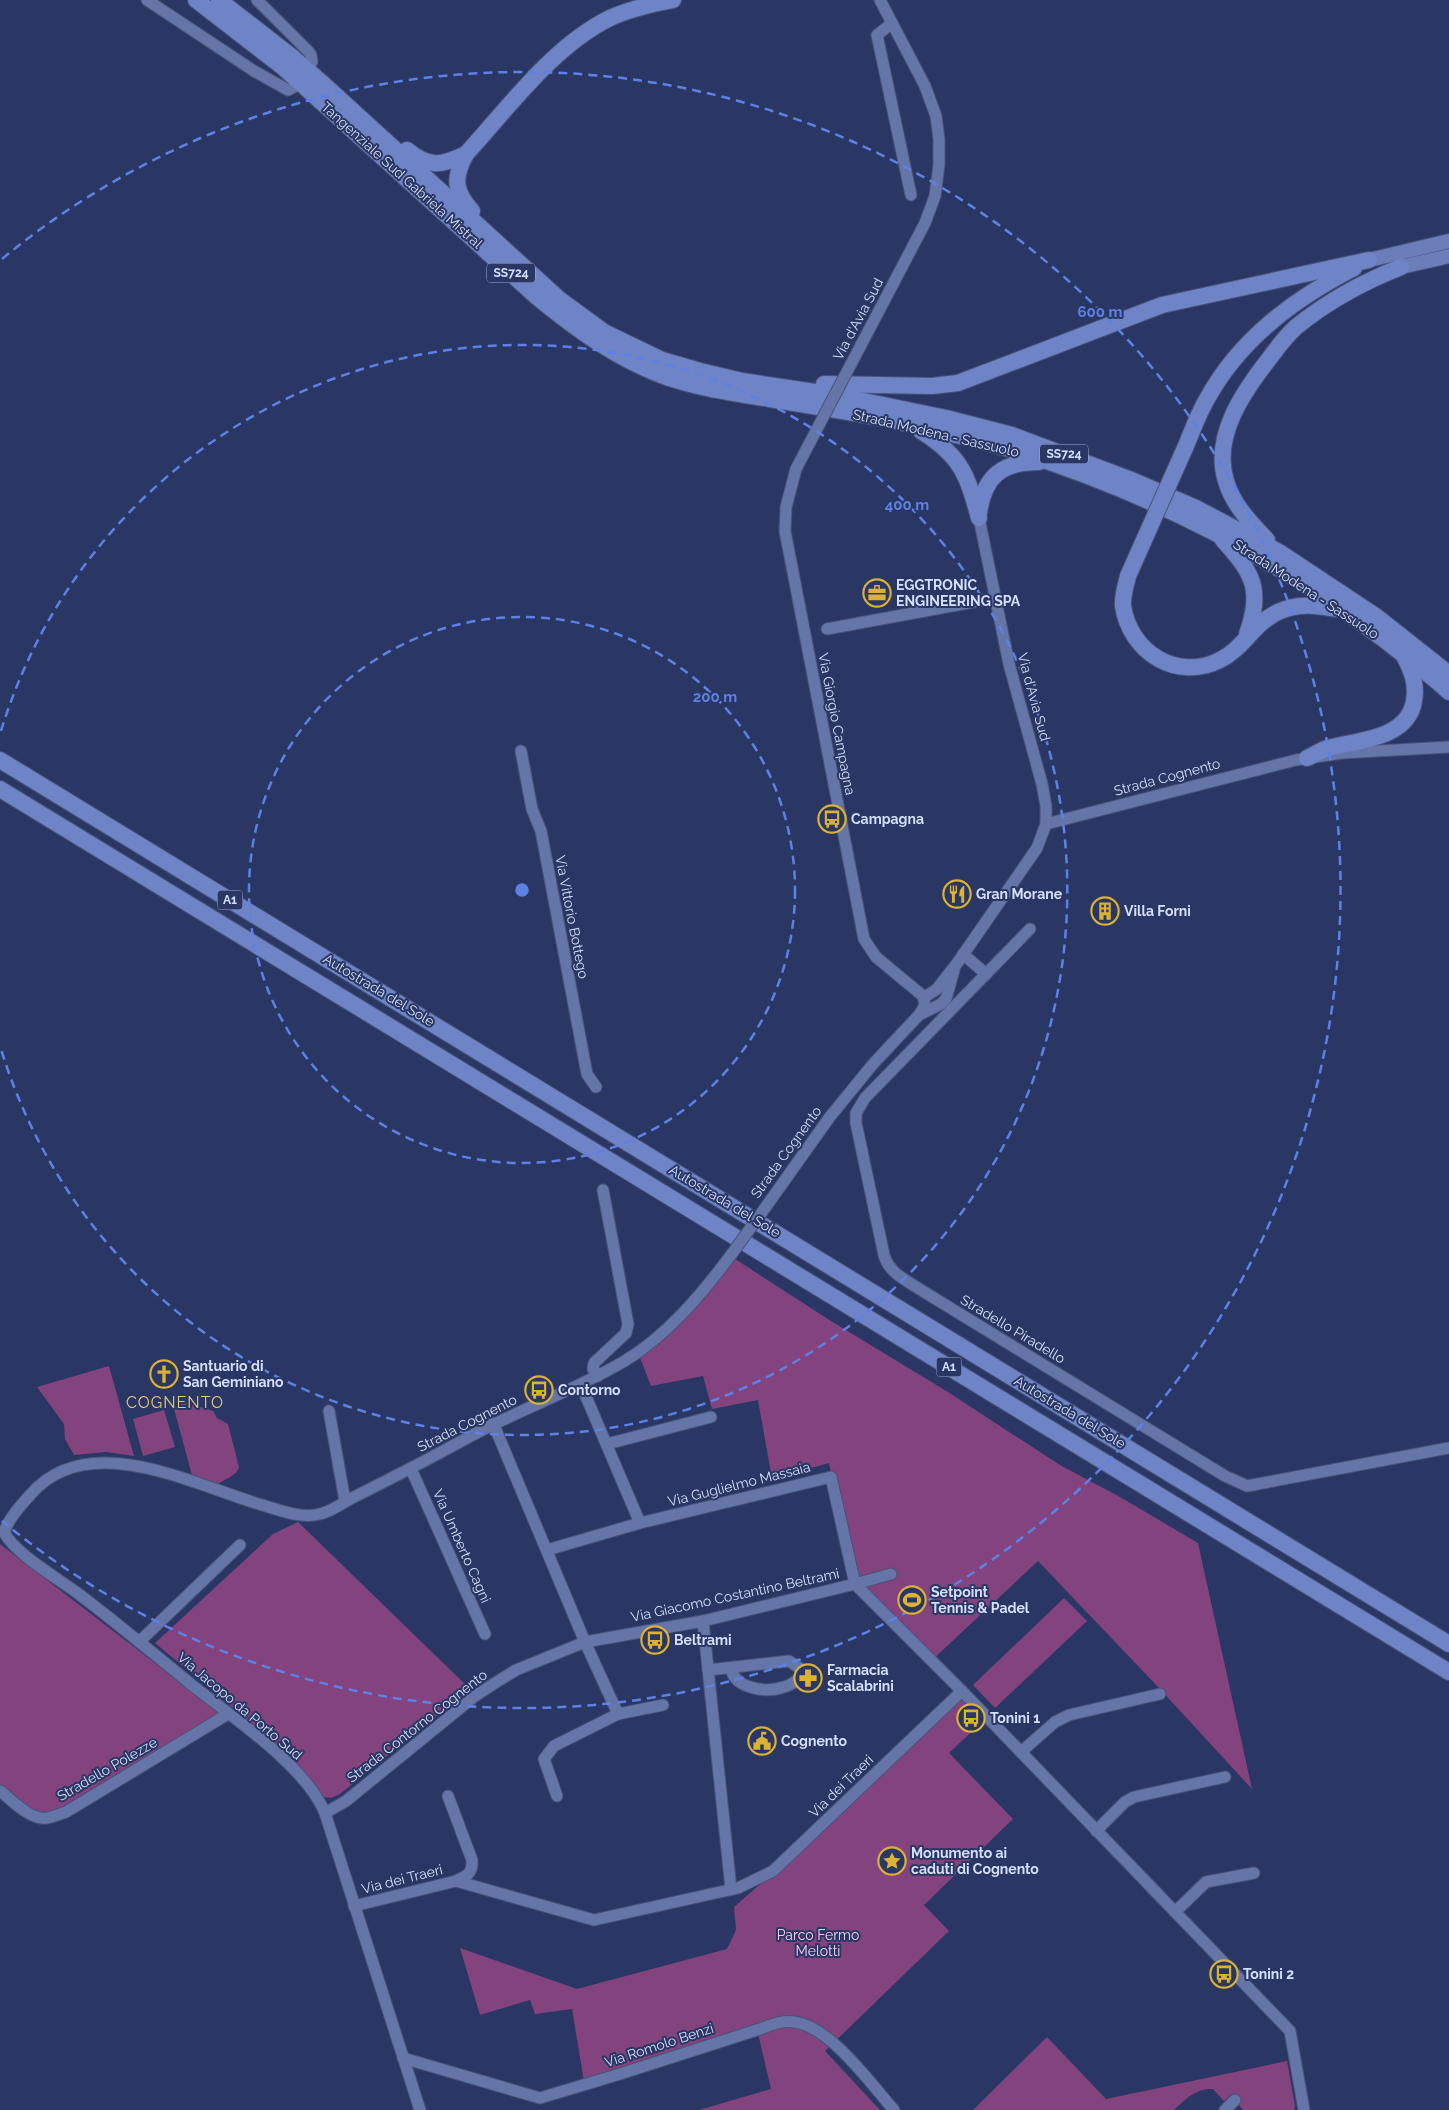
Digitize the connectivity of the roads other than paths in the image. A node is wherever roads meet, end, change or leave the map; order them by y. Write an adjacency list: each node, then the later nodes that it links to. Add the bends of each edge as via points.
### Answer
1 (147, 0): 10 (street, via 262,76 288,90)
2 (196, 0): 20 (highway, Tangenziale Sud Gabriela Mistral / SS724, via 284,68 537,297 598,344 661,374 693,384 745,395)
3 (219, 0): 9 (highway, Tangenziale Sud Gabriela Mistral / SS724)
4 (257, 0): 8 (street, via 311,54)
5 (673, 0): 11 (highway, via 610,18 570,44)
6 (880, 0): 7 (street, Via d'Avia Sud)
7 (892, 23): 12 (street, via 877,35); 29 (street, Via d'Avia Sud, bridge, via 926,86 936,116 940,140 935,196 925,223 796,469 786,507 786,531)
8 (312, 62)
9 (326, 86): 11 (highway, via 426,162 444,164); 16 (highway, Tangenziale Sud Gabriela Mistral / SS724)
10 (294, 88)
11 (466, 154): 16 (highway, via 456,178 459,192)
12 (911, 195)
13 (1449, 241): 15 (main road)
14 (1449, 256): 17 (main road)
15 (1369, 260): 18 (highway); 19 (highway, via 1162,305 958,383)
16 (517, 261): 19 (highway, Tangenziale Sud Gabriela Mistral / SS724, via 559,299 604,332 662,360)
17 (1402, 267): 18 (highway, via 1369,271); 25 (highway, via 1358,286 1294,329 1236,407 1226,435 1225,480 1248,521)
18 (1321, 287): 30 (highway, bridge, via 1274,318 1247,343 1225,370 1206,400 1128,576 1123,605 1128,625 1136,641 1160,660 1201,667 1231,654)
19 (742, 381): 20 (highway, Tangenziale Sud Gabriela Mistral / SS724)
20 (811, 399): 21 (highway, Strada Modena - Sassuolo / SS724); 25 (highway, Strada Modena - Sassuolo / SS724, via 946,418 1012,435 1143,484)
21 (911, 424): 22 (highway, Strada Modena - Sassuolo / SS724); 23 (highway, via 958,462)
22 (1048, 462): 23 (highway, via 1027,462 1002,468 984,490); 24 (highway, Strada Modena - Sassuolo / SS724)
23 (979, 518): 26 (street, Via d'Avia Sud)
24 (1216, 533): 27 (highway, Strada Modena - Sassuolo / SS724, via 1254,552); 30 (highway, via 1242,562 1254,584 1256,595)
25 (1279, 552): 32 (highway, Strada Modena - Sassuolo / SS724, via 1371,612)
26 (995, 598): 28 (street); 39 (street, Via d'Avia Sud, via 1042,784)
27 (1343, 610): 30 (highway, via 1304,605 1289,607 1266,619); 31 (highway, Strada Modena - Sassuolo / SS724)
28 (827, 629)
29 (804, 633): 43 (street, Via Giorgio Campagna, via 864,939 876,957)
30 (1246, 638)
31 (1403, 654): 33 (highway, Strada Modena - Sassuolo / SS724); 36 (highway, via 1412,671 1415,694 1406,720 1386,733 1326,749)
32 (1449, 674)
33 (1449, 692)
34 (1449, 747): 36 (street, Strada Cognento)
35 (522, 750): 45 (street, Via Vittorio Bottego, via 532,809 541,831 587,1074)
36 (1307, 758): 39 (street, Strada Cognento)
37 (0, 760): 66 (highway, Autostrada del Sole / A1)
38 (0, 789): 69 (highway, Autostrada del Sole / A1)
39 (1046, 824): 41 (street, Strada Cognento, via 1037,848)
40 (1030, 929): 42 (street)
41 (961, 958): 42 (street); 43 (street, Strada Cognento, via 937,990); 44 (street, Strada Cognento, via 953,972 946,999)
42 (986, 974): 53 (street, Stradello Piradello, via 865,1098 856,1113 884,1255 894,1272 1225,1476 1247,1486)
43 (924, 998): 44 (street, Strada Cognento, via 925,1005)
44 (919, 1015): 47 (street, Strada Cognento, bridge, via 906,1026 829,1118 702,1294 625,1361)
45 (596, 1087)
46 (603, 1190): 47 (street, via 628,1324 626,1333 594,1364 593,1369)
47 (598, 1376): 48 (street, Strada Cognento)
48 (583, 1389): 51 (street, Strada Cognento); 52 (street)
49 (329, 1411): 55 (street)
50 (712, 1417): 52 (street)
51 (493, 1423): 54 (street, Strada Cognento); 59 (street)
52 (607, 1444): 56 (street)
53 (1449, 1448)
54 (411, 1469): 55 (street, Strada Cognento); 63 (street, Via Umberto Cagni)
55 (345, 1501): 57 (street, Strada Cognento, via 334,1510 304,1516 222,1493 166,1472 113,1462 97,1463 56,1473 24,1502)
56 (640, 1523): 59 (street, Via Guglielmo Massaia); 61 (street, Via Guglielmo Massaia, via 831,1477)
57 (2, 1531): 64 (street, Via Jacopo da Porto Sud, via 13,1546)
58 (240, 1545): 64 (street)
59 (547, 1550): 65 (street)
60 (891, 1574): 61 (street, Via Giacomo Costantino Beltrami)
61 (854, 1584): 62 (street, Via Giacomo Costantino Beltrami); 70 (street)
62 (703, 1620): 65 (street, Via Giacomo Costantino Beltrami); 68 (street)
63 (485, 1634)
64 (140, 1642): 73 (street, Via Jacopo da Porto Sud)
65 (585, 1642): 74 (street); 80 (street, Strada Contorno Cognento, via 516,1670 475,1696 346,1801)
66 (1449, 1644)
67 (731, 1668): 67 (street, via 743,1686 753,1688 782,1688 804,1675 789,1661); 68 (street)
68 (708, 1670): 84 (street)
69 (1449, 1672)
70 (962, 1691): 75 (street); 84 (street, Via dei Traeri, via 773,1871)
71 (1160, 1694): 75 (street, via 1069,1715 1055,1722)
72 (663, 1705): 74 (street)
73 (228, 1714): 77 (street, Stradello Polezze, via 66,1812 52,1817 35,1817); 80 (street, Via Jacopo da Porto Sud, via 262,1740 300,1777)
74 (618, 1714): 79 (street, via 554,1746 544,1759)
75 (1021, 1752): 81 (street)
76 (1225, 1777): 81 (street, via 1134,1797)
77 (0, 1790)
78 (448, 1796): 83 (street, Via dei Traeri, via 473,1868 468,1876)
79 (557, 1796)
80 (325, 1813): 85 (street, Via Jacopo da Porto Sud)
81 (1096, 1830): 86 (street)
82 (1254, 1873): 86 (street, via 1206,1882)
83 (456, 1881): 84 (street, Via dei Traeri, via 594,1920); 85 (street, Via dei Traeri)
84 (731, 1889)
85 (354, 1906): 87 (street, Via Jacopo da Porto Sud)
86 (1175, 1912): 92 (street, via 1290,2031)
87 (403, 2058): 89 (street, Via Jacopo da Porto Sud); 90 (street, Via Romolo Benzi, via 540,2098 793,2021 830,2038)
88 (1235, 2100): 91 (street)
89 (420, 2110)
90 (894, 2110)
91 (1225, 2110)
92 (1304, 2110)

